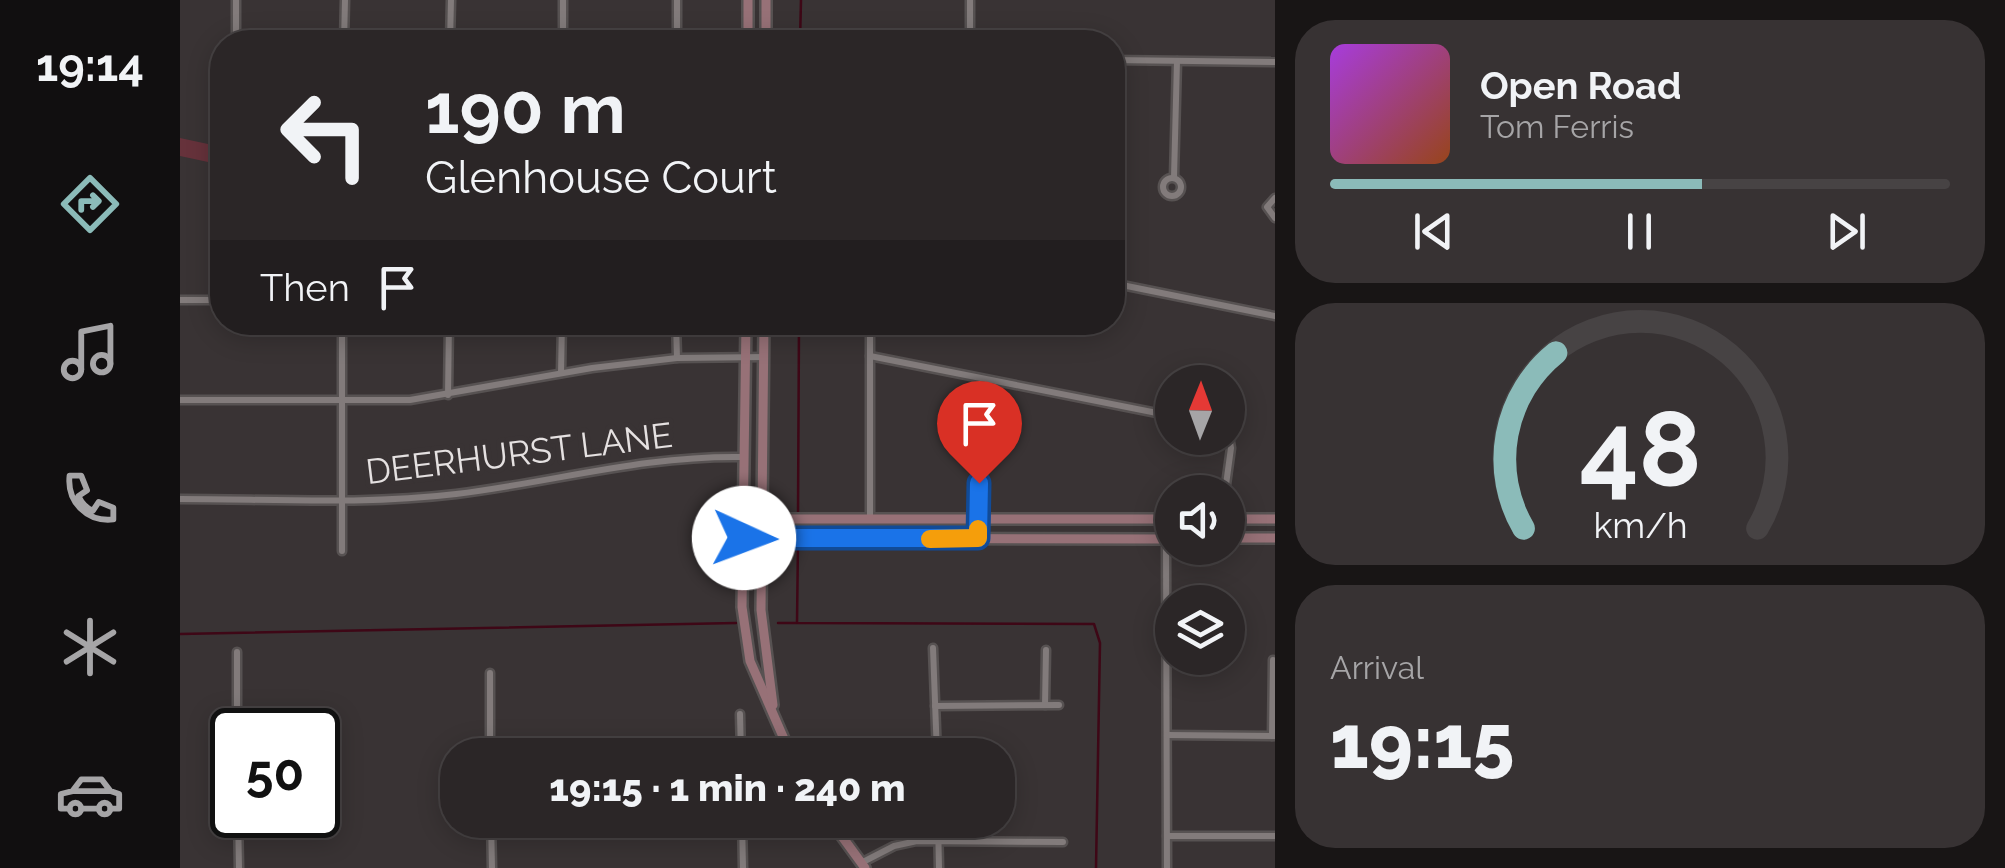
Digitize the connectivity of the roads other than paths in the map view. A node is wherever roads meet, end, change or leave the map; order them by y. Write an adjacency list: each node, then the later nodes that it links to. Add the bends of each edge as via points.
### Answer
1 (236, 0): 9 (street)
2 (345, 0): 10 (street)
3 (451, 0): 11 (street)
4 (563, 0): 12 (street)
5 (677, 0): 13 (street)
6 (748, 0): 14 (main road)
7 (766, 0): 15 (main road)
8 (970, 0): 16 (street)
9 (236, 30)
10 (344, 30)
11 (450, 30)
12 (563, 30)
13 (677, 30)
14 (748, 30)
15 (766, 30)
16 (970, 30)
17 (1125, 60): 18 (street)
18 (1177, 62): 19 (street); 20 (street)
19 (1275, 62)
20 (1174, 177)
21 (1275, 198): 22 (street, via 1267,207)
22 (1275, 218)
23 (1125, 285): 26 (street)
24 (180, 300): 25 (street)
25 (210, 300)
26 (1275, 316)
27 (342, 335): 41 (street)
28 (449, 335): 39 (street)
29 (562, 335): 38 (street)
30 (676, 335): 36 (street)
31 (746, 335): 35 (main road)
32 (764, 335): 37 (main road)
33 (870, 335): 34 (street)
34 (870, 356): 42 (street); 49 (street)
35 (746, 357): 36 (street); 37 (street); 43 (main road)
36 (677, 358): 38 (street)
37 (764, 358): 48 (main road)
38 (562, 373): 39 (street)
39 (448, 395): 41 (street)
40 (180, 400): 41 (street)
41 (342, 401): 46 (street)
42 (1155, 413)
43 (744, 457): 46 (street, DEERHURST LANE, via 640,461 452,494); 47 (main road)
44 (979, 483): 50 (street)
45 (180, 499): 46 (street, DEERHURST LANE)
46 (341, 500): 60 (street)
47 (745, 519): 48 (main road); 54 (main road)
48 (764, 519): 49 (main road); 59 (main road)
49 (870, 519): 50 (main road)
50 (978, 519): 51 (main road); 55 (street)
51 (1155, 519)
52 (1245, 519): 53 (main road)
53 (1275, 519)
54 (744, 538): 59 (main road); 72 (main road, via 742,607 750,661)
55 (978, 538): 58 (main road); 59 (main road)
56 (1245, 538): 57 (main road)
57 (1275, 538)
58 (1155, 539)
59 (764, 540): 72 (main road, via 761,610)
60 (342, 550)
61 (1169, 565): 73 (street)
62 (933, 648): 68 (street)
63 (1046, 650): 69 (street)
64 (237, 652): 70 (street)
65 (1273, 660): 74 (street)
66 (490, 672): 75 (street)
67 (1058, 705): 69 (street)
68 (935, 706): 69 (street); 78 (street)
69 (1045, 706)
70 (238, 708)
71 (740, 714): 76 (street)
72 (777, 728): 77 (main road)
73 (1167, 735): 74 (street); 79 (street)
74 (1274, 736)
75 (490, 738)
76 (741, 738)
77 (782, 738)
78 (936, 738)
79 (1167, 836): 80 (street); 92 (street)
80 (1275, 836)
81 (238, 838): 88 (street)
82 (491, 838): 89 (street)
83 (742, 838): 90 (street)
84 (843, 838): 87 (main road)
85 (939, 840): 86 (street); 87 (street, via 894,846); 91 (street)
86 (1063, 842)
87 (863, 865)
88 (239, 868)
89 (492, 868)
90 (743, 868)
91 (939, 868)
92 (1167, 868)

